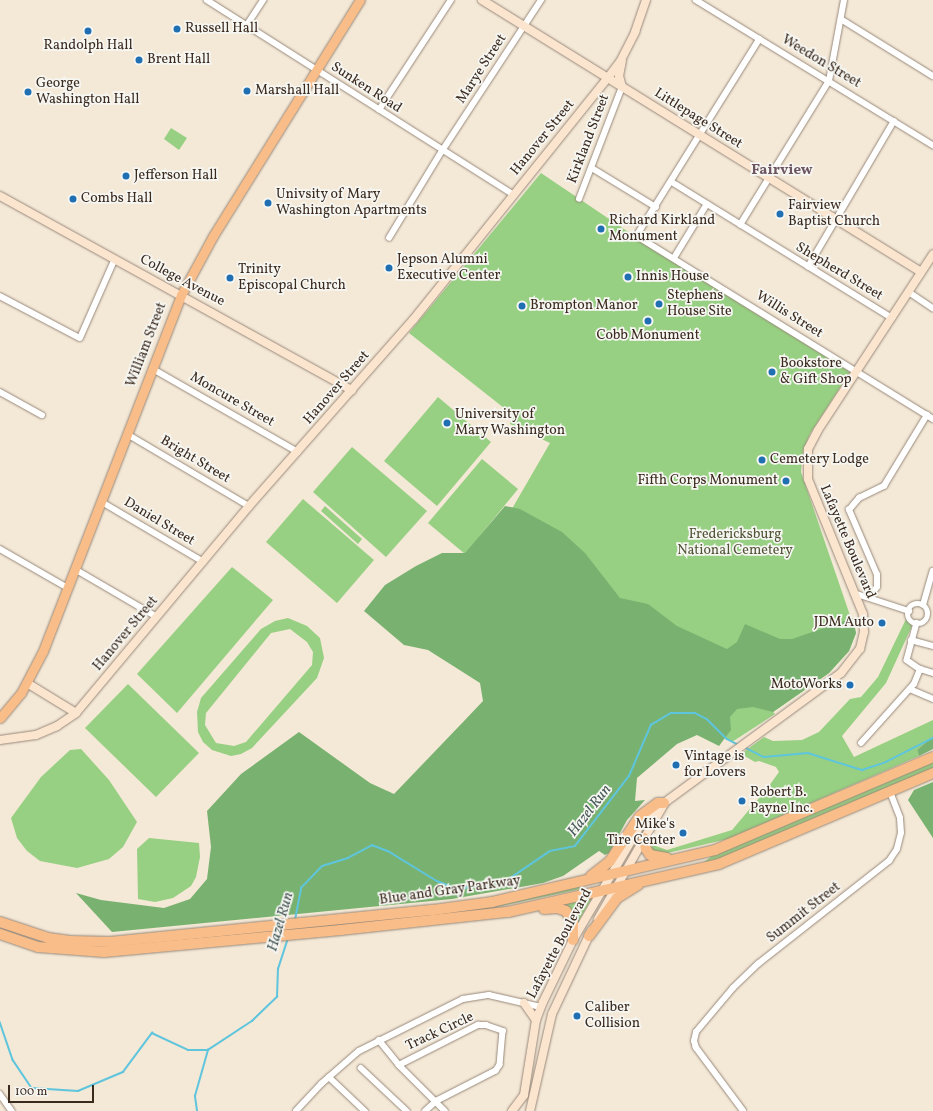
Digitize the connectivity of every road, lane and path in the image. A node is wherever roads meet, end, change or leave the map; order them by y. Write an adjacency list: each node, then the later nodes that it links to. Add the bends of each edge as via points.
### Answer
1 (207, 0): 11 (street, Sunken Road)
2 (263, 0): 11 (street)
3 (360, 0): 15 (main road, William Street)
4 (451, 0): 20 (street)
5 (482, 0): 12 (street, Littlepage Street)
6 (541, 0): 12 (street, Marye Street)
7 (646, 0): 14 (street, Hanover Street)
8 (696, 0): 13 (street, Weedon Street)
9 (844, 0): 10 (street)
10 (841, 19): 16 (street); 18 (street)
11 (247, 26): 15 (street, Sunken Road)
12 (524, 26): 17 (street, Littlepage Street); 24 (street, Marye Street)
13 (760, 39): 18 (street, Weedon Street); 22 (street)
14 (625, 52): 17 (street, Hanover Street); 19 (street, via 619,76)
15 (316, 70): 20 (street, Sunken Road); 42 (main road, William Street, via 213,236)
16 (933, 76)
17 (607, 79): 19 (street, Littlepage Street); 29 (street, Hanover Street)
18 (829, 81): 21 (street, Weedon Street); 26 (street)
19 (622, 87): 22 (street, Littlepage Street); 25 (street, Kirkland Street)
20 (379, 110): 24 (street, Sunken Road)
21 (894, 121): 23 (street, Weedon Street); 33 (street)
22 (701, 137): 26 (street, Littlepage Street); 27 (street)
23 (933, 145)
24 (442, 151): 29 (street, Sunken Road); 35 (street, Marye Street)
25 (592, 168): 30 (street, Kirkland Street); 32 (street)
26 (769, 178): 33 (street, Littlepage Street); 34 (street)
27 (672, 182): 31 (street, Shepherd Street); 32 (street)
28 (0, 196): 38 (street, College Avenue)
29 (514, 196): 48 (street, Hanover Street, via 436,293)
30 (579, 199)
31 (707, 204): 34 (street, Shepherd Street); 37 (street)
32 (656, 207): 37 (street, Willis Street, via 637,236)
33 (836, 219): 39 (street); 40 (street, Littlepage Street)
34 (740, 225): 39 (street, Shepherd Street)
35 (389, 238)
36 (933, 254): 40 (street, Lafayette Boulevard)
37 (674, 258): 47 (street, Willis Street)
38 (114, 261): 42 (street, College Avenue); 43 (street, via 84,334 78,338)
39 (808, 267): 45 (street, Shepherd Street)
40 (921, 272): 41 (street, Lafayette Boulevard)
41 (909, 292): 44 (street); 45 (street, Lafayette Boulevard)
42 (181, 295): 46 (main road, William Street); 48 (street, College Avenue)
43 (0, 296)
44 (933, 308)
45 (892, 318): 47 (street, Lafayette Boulevard)
46 (153, 369): 53 (main road, William Street); 54 (street, Moncure Street)
47 (857, 371): 51 (street, Willis Street); 63 (street, Lafayette Boulevard, via 811,442 806,469 815,502)
48 (352, 390): 54 (street, Hanover Street)
49 (0, 392): 50 (street)
50 (42, 415)
51 (927, 415): 52 (street, Willis Street); 64 (street, via 884,486 859,498 849,510 877,575 877,587)
52 (933, 419)
53 (128, 435): 55 (main road, William Street); 56 (street, Bright Street)
54 (298, 452): 56 (street, Hanover Street)
55 (102, 502): 58 (street, Daniel Street); 59 (main road, William Street)
56 (249, 506): 58 (street, Hanover Street)
57 (0, 549): 61 (street)
58 (204, 562): 67 (street, Hanover Street)
59 (75, 570): 61 (main road, William Street); 67 (street)
60 (933, 571): 62 (street)
61 (68, 588): 73 (main road, William Street, via 43,651)
62 (930, 589): 65 (street)
63 (856, 594): 64 (street); 83 (street, Lafayette Boulevard, via 863,614 864,632 854,659 841,673)
64 (870, 597): 66 (street)
65 (923, 605): 66 (street, via 912,606); 68 (street, via 928,610 928,617 924,622)
66 (909, 612): 68 (street, via 910,619)
67 (157, 617): 76 (street, Hanover Street)
68 (917, 624): 69 (street)
69 (911, 640): 70 (street); 71 (street, via 907,660)
70 (933, 646)
71 (920, 669): 72 (street); 74 (street)
72 (933, 673)
73 (27, 683): 76 (street); 77 (main road, William Street)
74 (910, 689): 75 (street); 79 (street)
75 (933, 699)
76 (76, 713): 78 (street, Hanover Street, via 57,726 36,735)
77 (0, 718)
78 (0, 740)
79 (861, 743)
80 (933, 758): 85 (highway, Blue and Gray Parkway, via 737,842)
81 (933, 773): 82 (highway, Blue and Gray Parkway)
82 (890, 792): 88 (highway, Blue and Gray Parkway, via 737,858); 115 (street, Summit Street, via 900,818 901,833 897,849 889,861 744,977 696,1032 694,1044)
83 (664, 803): 84 (street, Lafayette Boulevard, via 662,811); 87 (street, Lafayette Boulevard, via 640,826); 89 (highway, via 640,816 610,861)
84 (644, 838): 85 (highway, via 646,849 652,856); 86 (street, Lafayette Boulevard)
85 (687, 857): 86 (highway, Blue and Gray Parkway)
86 (624, 871): 87 (highway, Blue and Gray Parkway); 90 (street, Lafayette Boulevard)
87 (614, 873): 89 (highway, Blue and Gray Parkway); 91 (street, Lafayette Boulevard)
88 (644, 881): 90 (highway, Blue and Gray Parkway); 95 (highway, via 617,898)
89 (581, 882): 93 (highway, Blue and Gray Parkway, via 492,902 140,940 90,942 48,938)
90 (614, 887): 91 (highway, Blue and Gray Parkway); 95 (street, Lafayette Boulevard)
91 (603, 890): 92 (highway, Blue and Gray Parkway); 96 (street, Lafayette Boulevard)
92 (530, 907): 94 (highway, Blue and Gray Parkway, via 448,920 128,950 83,952 38,947); 96 (highway, via 566,911 574,922)
93 (0, 922)
94 (0, 934)
95 (589, 936): 100 (street, Lafayette Boulevard, via 565,984)
96 (573, 940): 98 (street, Lafayette Boulevard)
97 (524, 1003): 98 (street); 99 (street); 101 (street, via 489,995 471,996)
98 (541, 1006): 99 (street, Lafayette Boulevard); 100 (street, via 548,1011)
99 (536, 1020): 113 (street, Lafayette Boulevard, via 526,1088 522,1101)
100 (551, 1021): 114 (street, Lafayette Boulevard)
101 (379, 1040): 102 (street); 104 (street, via 359,1051)
102 (399, 1065): 106 (street); 106 (street, Track Circle, via 480,1024 504,1030 500,1065 496,1071)
103 (361, 1068): 110 (street)
104 (330, 1077): 108 (street); 109 (street)
105 (0, 1094): 107 (street)
106 (437, 1101): 111 (street); 112 (street)
107 (12, 1111)
108 (296, 1111)
109 (365, 1111)
110 (408, 1111)
111 (426, 1111)
112 (446, 1111)
113 (512, 1111)
114 (530, 1111)
115 (743, 1111)

